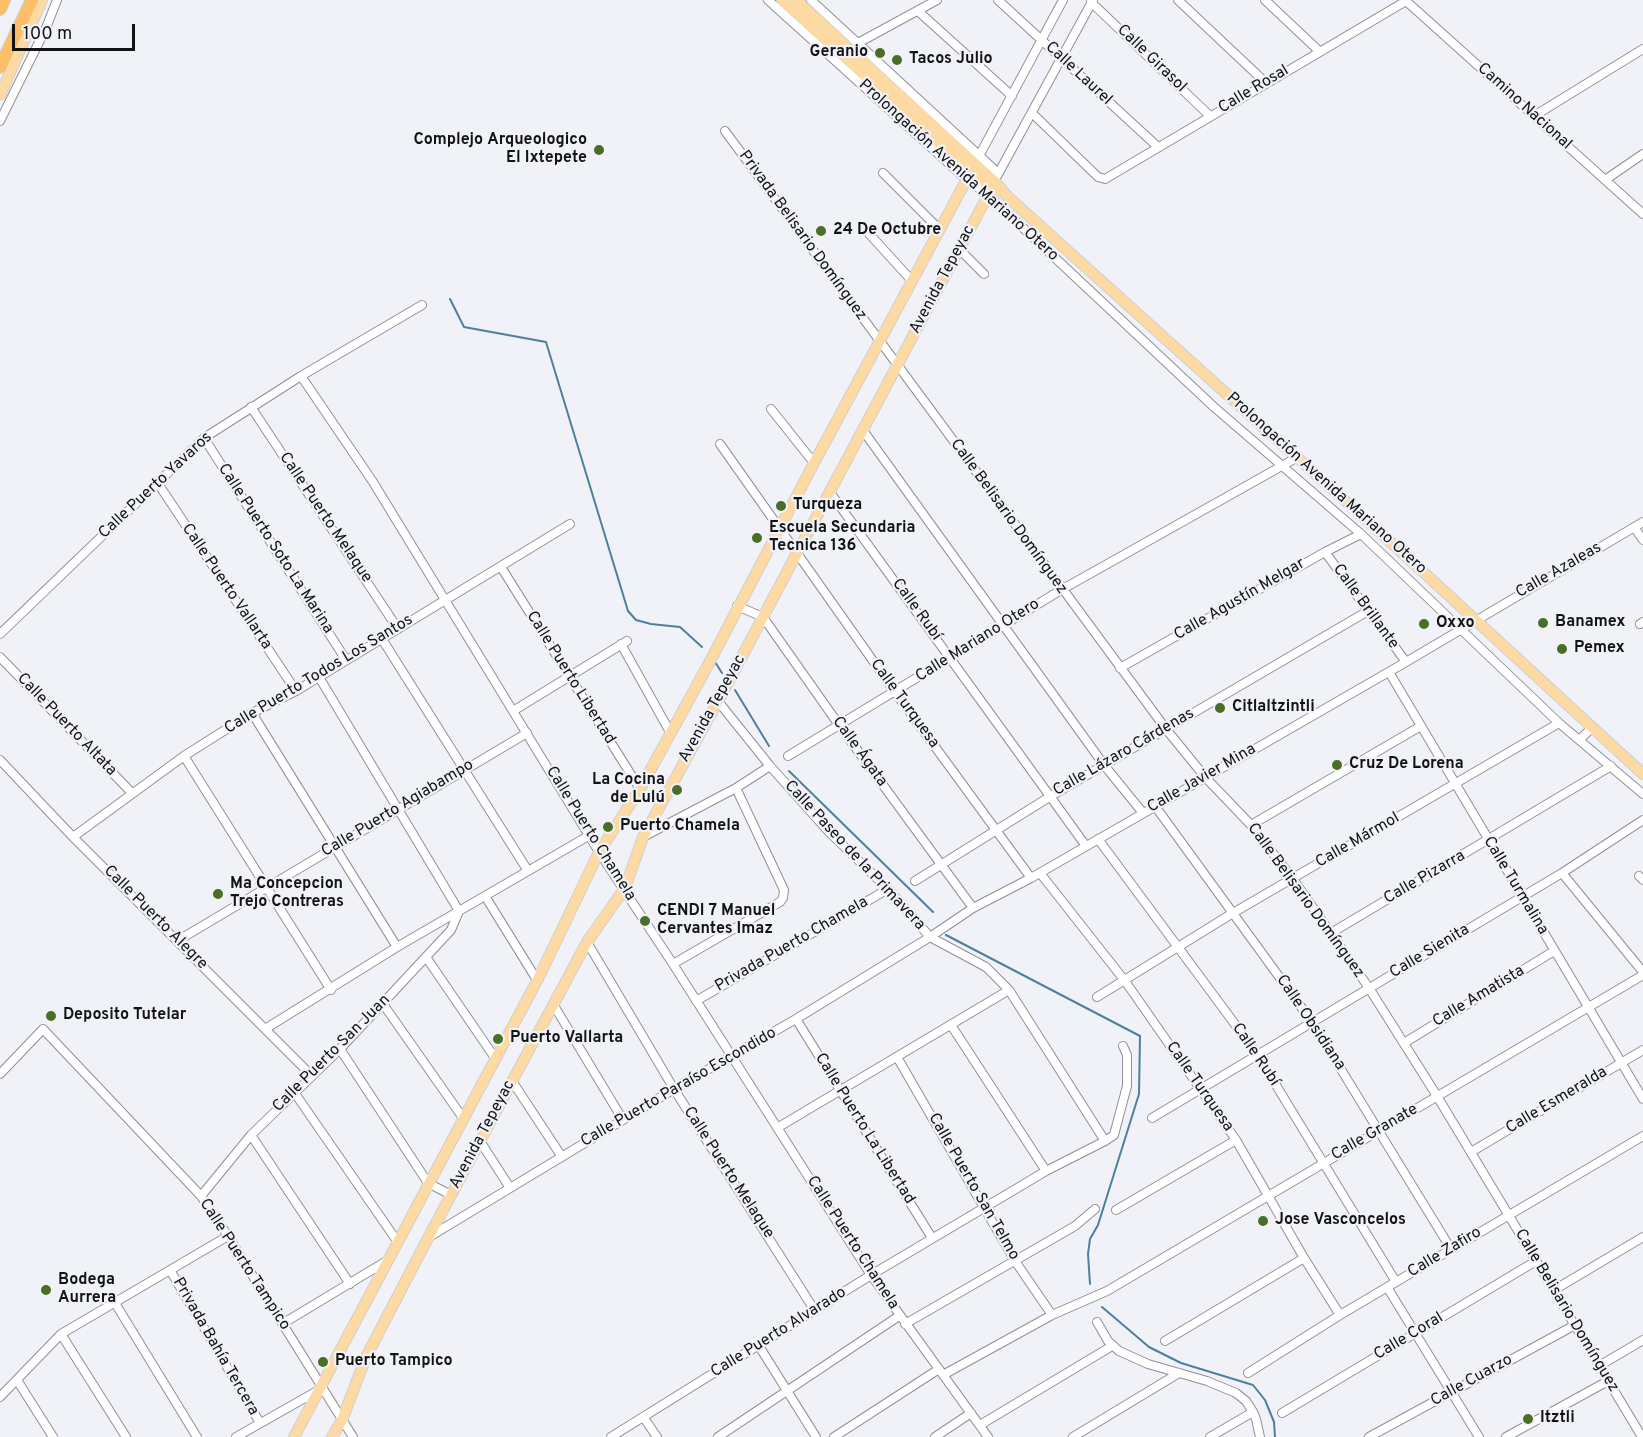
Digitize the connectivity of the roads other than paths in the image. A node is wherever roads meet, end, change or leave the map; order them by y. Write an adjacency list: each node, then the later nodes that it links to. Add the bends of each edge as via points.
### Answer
1 (4, 0): 16 (highway)
2 (32, 0): 23 (highway)
3 (42, 0): 25 (main road)
4 (57, 0): 30 (street)
5 (768, 0): 34 (street, Prolongación Avenida Mariano Otero)
6 (782, 0): 34 (main road, Prolongación Avenida Mariano Otero)
7 (796, 0): 34 (main road, Prolongación Avenida Mariano Otero)
8 (811, 0): 19 (street, Prolongación Avenida Mariano Otero)
9 (937, 0): 17 (street)
10 (998, 0): 18 (street, Calle Laurel)
11 (1063, 0): 18 (street, Avenida Tepeyac)
12 (1178, 0): 24 (street)
13 (1265, 0): 21 (street)
14 (1092, 1): 22 (street, Avenida Tepeyac); 28 (street, Calle Girasol)
15 (1405, 1): 21 (street, Calle Rosal); 29 (street, Camino Nacional)
16 (0, 9)
17 (918, 11): 19 (street); 26 (street)
18 (1041, 40): 22 (street, Calle Laurel); 26 (street, Avenida Tepeyac)
19 (858, 44): 34 (street, Prolongación Avenida Mariano Otero)
20 (1643, 49): 29 (street)
21 (1319, 51): 24 (street, Calle Rosal)
22 (1061, 58): 27 (street, Avenida Tepeyac); 32 (street, Calle Laurel)
23 (0, 67)
24 (1266, 83): 28 (street, Calle Rosal)
25 (0, 95)
26 (1012, 96): 34 (street, Avenida Tepeyac)
27 (1032, 113): 32 (street, Calle Rosal, via 1103,180); 37 (street, Avenida Tepeyac)
28 (1210, 116): 32 (street, Calle Rosal)
29 (1534, 116): 36 (street, Camino Nacional)
30 (0, 121)
31 (725, 131): 45 (street, Privada Belisario Domínguez)
32 (1158, 147)
33 (1643, 154): 36 (street)
34 (973, 168): 37 (main road, Prolongación Avenida Mariano Otero); 37 (street, Prolongación Avenida Mariano Otero); 40 (main road, Avenida Tepeyac)
35 (884, 173): 40 (street)
36 (1605, 180): 38 (street, Camino Nacional)
37 (993, 185): 41 (main road, Avenida Tepeyac); 53 (main road, Prolongación Avenida Mariano Otero); 55 (street, Prolongación Avenida Mariano Otero, via 1214,407)
38 (1643, 214)
39 (864, 227): 43 (street)
40 (940, 230): 43 (main road, Avenida Tepeyac)
41 (959, 249): 42 (street); 46 (main road, Avenida Tepeyac)
42 (984, 274)
43 (912, 281): 45 (main road, Avenida Tepeyac)
44 (422, 305): 47 (street, Calle Puerto Yavaros)
45 (879, 342): 46 (street, Calle Belisario Domínguez); 54 (main road, Avenida Tepeyac)
46 (897, 365): 50 (main road, Avenida Tepeyac); 67 (street, Calle Belisario Domínguez)
47 (301, 376): 48 (street, Calle Puerto Yavaros); 68 (street, Calle Puerto Chamela)
48 (251, 407): 51 (street, Calle Puerto Yavaros); 74 (street, Calle Puerto Melaque)
49 (771, 409): 54 (street)
50 (862, 429): 57 (main road, Avenida Tepeyac); 73 (street)
51 (204, 438): 56 (street, Calle Puerto Yavaros); 80 (street, Calle Puerto Soto La Marina)
52 (720, 444): 61 (street, Calle Turquesa)
53 (1296, 458): 55 (street, Calle Mariano Otero); 72 (main road, Prolongación Avenida Mariano Otero)
54 (814, 462): 61 (main road, Avenida Tepeyac)
55 (1282, 465): 62 (street, Prolongación Avenida Mariano Otero); 67 (street, Calle Mariano Otero)
56 (157, 482): 76 (street, Calle Puerto Yavaros); 86 (street, Calle Puerto Vallarta)
57 (829, 491): 64 (main road, Avenida Tepeyac); 79 (street, Calle Rubí)
58 (1643, 522): 60 (street, Calle Azaleas)
59 (570, 524): 66 (street, Calle Puerto Todos Los Santos)
60 (1634, 527): 63 (street); 72 (street, Calle Azaleas)
61 (780, 528): 64 (street, Calle Turquesa); 69 (main road, Avenida Tepeyac)
62 (1361, 534): 65 (street, Calle Agustín Melgar); 75 (street, Prolongación Avenida Mariano Otero)
63 (1643, 540)
64 (797, 552): 71 (main road, Avenida Tepeyac); 87 (street, Calle Turquesa)
65 (1325, 552): 70 (street, Calle Brillante); 82 (street, Calle Agustín Melgar)
66 (501, 567): 68 (street, Calle Puerto Todos Los Santos); 84 (street, Calle Puerto Libertad)
67 (1061, 590): 73 (street, Calle Mariano Otero); 82 (street, Calle Belisario Domínguez)
68 (447, 599): 74 (street, Calle Puerto Todos Los Santos); 89 (street, Calle Puerto Chamela)
69 (737, 606): 71 (street); 96 (main road, Avenida Tepeyac)
70 (1368, 611): 81 (street, Calle Brillante); 95 (street, Calle Lázaro Cárdenas)
71 (763, 617): 88 (main road, Avenida Tepeyac); 92 (street, Calle Ágata)
72 (1476, 620): 75 (street, Calle Javier Mina); 94 (main road, Prolongación Avenida Mariano Otero)
73 (1003, 625): 79 (street, Calle Mariano Otero); 102 (street)
74 (398, 629): 77 (street, Calle Puerto Todos Los Santos)
75 (1461, 629): 81 (street, Calle Javier Mina); 91 (street, Prolongación Avenida Mariano Otero)
76 (0, 634)
77 (382, 639): 80 (street, Calle Puerto Todos Los Santos); 105 (street)
78 (0, 657): 111 (street, Calle Puerto Altata)
79 (951, 658): 87 (street, Calle Mariano Otero); 113 (street, Calle Rubí)
80 (346, 660): 85 (street, Calle Puerto Todos Los Santos)
81 (1406, 662): 83 (street, Calle Javier Mina)
82 (1120, 668): 95 (street, Calle Belisario Domínguez)
83 (1389, 672): 93 (street, Calle Turmalina); 107 (street, Calle Javier Mina)
84 (568, 676): 89 (street); 96 (street, via 624,643); 110 (street, Calle Puerto Libertad)
85 (319, 677): 86 (street, Calle Puerto Todos Los Santos); 115 (street)
86 (296, 692): 90 (street, Calle Puerto Todos Los Santos)
87 (895, 692): 92 (street, Calle Mariano Otero); 119 (street, Calle Turquesa)
88 (717, 700): 103 (street, Calle Paseo de la Primavera); 122 (main road, Avenida Tepeyac)
89 (513, 711): 97 (street, Calle Puerto Chamela)
90 (252, 713): 99 (street, Calle Puerto Todos Los Santos); 126 (street)
91 (1559, 723): 98 (street, Prolongación Avenida Mariano Otero); 108 (street, Calle Mármol)
92 (839, 725): 100 (street, Calle Mariano Otero); 128 (street, Calle Ágata)
93 (1421, 726): 108 (street, Calle Turmalina); 118 (street)
94 (1592, 728): 98 (street); 106 (main road, Prolongación Avenida Mariano Otero)
95 (1166, 729): 102 (street, Calle Lázaro Cárdenas); 107 (street, Calle Belisario Domínguez)
96 (670, 732): 110 (main road, Avenida Tepeyac)
97 (527, 733): 105 (street, Calle Puerto Agiabampo); 120 (street, Calle Puerto Chamela)
98 (1580, 740): 104 (street, Prolongación Avenida Mariano Otero)
99 (184, 756): 111 (street, Calle Puerto Todos Los Santos); 135 (street)
100 (788, 756)
101 (0, 760): 121 (street, Calle Puerto Alegre)
102 (1104, 765): 113 (street, Calle Lázaro Cárdenas); 116 (street)
103 (770, 766): 109 (street); 137 (street, Calle Paseo de la Primavera, via 828,831)
104 (1611, 766): 112 (street, Prolongación Avenida Mariano Otero); 124 (street, Calle Pizarra)
105 (464, 770): 115 (street, Calle Puerto Agiabampo); 129 (street)
106 (1643, 774)
107 (1205, 777): 114 (street, Calle Javier Mina); 118 (street, Calle Belisario Domínguez)
108 (1455, 784): 124 (street, Calle Turmalina); 133 (street, Calle Mármol)
109 (736, 788): 122 (street); 151 (street, via 784,890 783,898)
110 (640, 789): 127 (main road, Avenida Tepeyac)
111 (132, 793): 121 (street, Calle Puerto Todos Los Santos)
112 (1643, 794)
113 (1051, 796): 119 (street, Calle Lázaro Cárdenas); 125 (street, Calle Rubí)
114 (1155, 806): 116 (street, Calle Javier Mina); 142 (street, Calle Obsidiana)
115 (398, 809): 126 (street, Calle Puerto Agiabampo); 141 (street)
116 (1143, 813): 123 (street, Calle Javier Mina)
117 (1643, 820): 131 (street, Calle Sienita)
118 (1251, 825): 133 (street, Calle Belisario Domínguez)
119 (996, 829): 128 (street, Calle Lázaro Cárdenas); 132 (street, Calle Turquesa)
120 (590, 835): 127 (street, Calle Puerto Chamela); 129 (street)
121 (73, 837): 145 (street, Calle Puerto Alegre)
122 (643, 837): 136 (main road, Avenida Tepeyac)
123 (1098, 839): 125 (street, Calle Javier Mina); 148 (street, Calle Rubí)
124 (1488, 841): 139 (street, Calle Turmalina); 143 (street, Calle Pizarra)
125 (1086, 846): 130 (street, Calle Javier Mina)
126 (335, 847): 135 (street, Calle Puerto Agiabampo); 147 (street)
127 (599, 852): 136 (street, Calle Puerto Chamela); 153 (main road, Avenida Tepeyac)
128 (940, 864): 134 (street, Calle Lázaro Cárdenas); 140 (street, Calle Ágata)
129 (528, 871): 138 (street)
130 (1040, 873): 132 (street, Calle Javier Mina); 154 (street, Calle Turquesa)
131 (1562, 873): 139 (street, Calle Sienita); 152 (street)
132 (1031, 878): 140 (street, Calle Javier Mina)
133 (1293, 879): 142 (street, Calle Mármol); 143 (street, Calle Belisario Domínguez)
134 (915, 881)
135 (266, 888): 145 (street, Calle Puerto Agiabampo); 156 (street)
136 (625, 888): 146 (main road, Avenida Tepeyac); 151 (street, Calle Puerto Chamela)
137 (888, 889): 144 (street, Calle Paseo de la Primavera); 159 (street, Privada Puerto Chamela)
138 (485, 896): 141 (street); 153 (street)
139 (1522, 897): 149 (street, Calle Turmalina); 155 (street, Calle Sienita)
140 (973, 908): 144 (street, Calle Javier Mina)
141 (459, 911): 147 (street); 150 (street, Calle Puerto San Juan, via 451,930)
142 (1233, 913): 148 (street, Calle Mármol); 164 (street, Calle Obsidiana)
143 (1331, 933): 155 (street, Calle Belisario Domínguez)
144 (930, 937): 157 (street, Calle Paseo de la Primavera, via 986,967); 163 (street, Calle Puerto Paraíso Escondido)
145 (177, 941): 166 (street, Calle Puerto Alegre)
146 (587, 942): 161 (main road, Avenida Tepeyac); 179 (street, Calle Puerto Melaque)
147 (397, 947): 156 (street)
148 (1178, 947): 154 (street, Calle Mármol); 171 (street, Calle Rubí)
149 (1554, 951): 162 (street, Calle Turmalina); 167 (street, Calle Amatista)
150 (426, 957): 160 (street, Calle Puerto San Juan); 174 (street)
151 (674, 964): 159 (street, Calle Puerto Chamela)
152 (1643, 973): 162 (street, Calle Granate)
153 (537, 980): 174 (main road, Avenida Tepeyac)
154 (1125, 981): 158 (street, Calle Mármol); 180 (street, Calle Turquesa)
155 (1369, 988): 164 (street, Calle Sienita); 167 (street, Calle Belisario Domínguez)
156 (331, 990): 166 (street)
157 (1009, 990): 165 (street); 194 (street, Calle Paseo de la Primavera)
158 (1097, 997)
159 (696, 1001): 172 (street, Calle Puerto Chamela)
160 (383, 1004): 169 (street, Calle Puerto San Juan); 185 (street)
161 (553, 1004): 178 (main road, Avenida Tepeyac); 187 (street)
162 (1588, 1008): 175 (street, Calle Turmalina); 183 (street, Calle Granate)
163 (796, 1019): 172 (street, Calle Puerto Paraíso Escondido); 182 (street, Calle Puerto La Libertad)
164 (1312, 1022): 171 (street, Calle Sienita); 189 (street, Calle Obsidiana)
165 (951, 1025): 173 (street); 198 (street)
166 (265, 1029): 177 (street, Calle Puerto Alegre)
167 (1404, 1043): 183 (street, Calle Belisario Domínguez)
168 (1123, 1046): 194 (street, via 1127,1055 1127,1086 1117,1130)
169 (340, 1049): 177 (street, Calle Puerto San Juan); 199 (street)
170 (1643, 1050): 175 (street, Calle Esmeralda)
171 (1257, 1054): 180 (street, Calle Sienita); 197 (street, Calle Rubí)
172 (732, 1057): 179 (street, Calle Puerto Paraíso Escondido); 188 (street, Calle Puerto Chamela)
173 (897, 1057): 182 (street); 204 (street, Calle Puerto San Telmo)
174 (495, 1058): 185 (main road, Avenida Tepeyac)
175 (1621, 1063): 184 (street, Calle Turmalina); 195 (street, Calle Esmeralda)
176 (0, 1074): 203 (street, Calle Puerto Tampico, via 43,1029)
177 (311, 1075): 181 (street, Calle Puerto San Juan)
178 (512, 1082): 193 (main road, Avenida Tepeyac); 196 (street)
179 (674, 1089): 187 (street, Calle Puerto Paraíso Escondido); 225 (street, Calle Puerto Melaque)
180 (1201, 1089): 186 (street, Calle Sienita); 192 (street, Calle Turquesa)
181 (294, 1092): 190 (street, Calle Puerto San Juan); 212 (street)
182 (840, 1092): 188 (street); 210 (street, Calle Puerto La Libertad)
183 (1437, 1096): 189 (street, Calle Granate); 195 (street, Calle Belisario Domínguez)
184 (1643, 1099)
185 (463, 1118): 199 (main road, Avenida Tepeyac)
186 (1152, 1118)
187 (623, 1120): 196 (street, Calle Puerto Paraíso Escondido)
188 (777, 1128): 219 (street, Calle Puerto Chamela)
189 (1379, 1131): 197 (street, Calle Granate); 213 (street, Calle Obsidiana)
190 (251, 1136): 203 (street, Calle Puerto San Juan); 221 (street)
191 (1643, 1136): 207 (street, Calle Zafiro)
192 (1236, 1140): 202 (street, Calle Turquesa); 206 (street)
193 (480, 1141): 200 (street); 201 (main road, Avenida Tepeyac)
194 (1105, 1142): 198 (street, Calle Puerto Alvarado)
195 (1470, 1152): 207 (street, Calle Belisario Domínguez)
196 (562, 1157): 200 (street, Calle Puerto Paraíso Escondido)
197 (1323, 1163): 202 (street, Calle Granate); 220 (street, Calle Rubí)
198 (1046, 1171): 204 (street, Calle Puerto Alvarado)
199 (428, 1183): 201 (street); 212 (main road, Avenida Tepeyac)
200 (510, 1188): 209 (street, Calle Puerto Paraíso Escondido)
201 (451, 1195): 209 (main road, Avenida Tepeyac)
202 (1269, 1195): 214 (street, Calle Turquesa); 226 (street, Calle Granate, via 1107,1291)
203 (201, 1196): 208 (street, Calle Puerto Tampico)
204 (985, 1208): 210 (street, Calle Puerto Alvarado); 215 (street, Calle Puerto San Telmo)
205 (1095, 1209): 215 (street, via 1075,1226)
206 (1116, 1210)
207 (1509, 1215): 213 (street, Calle Zafiro); 216 (street, Calle Belisario Domínguez)
208 (228, 1236): 218 (street); 230 (street, Calle Puerto Tampico)
209 (428, 1238): 252 (main road, Avenida Tepeyac, via 366,1357)
210 (932, 1238): 219 (street, Calle Puerto Alvarado)
211 (1643, 1238): 223 (street)
212 (397, 1241): 217 (main road, Avenida Tepeyac)
213 (1451, 1249): 220 (street, Calle Zafiro)
214 (1304, 1258): 227 (street, Calle Turquesa); 235 (street)
215 (1015, 1261): 226 (street, Calle Puerto San Telmo); 228 (street)
216 (1536, 1261): 223 (street, Calle Belisario Domínguez); 233 (street, Calle Coral)
217 (386, 1262): 221 (street); 244 (main road, Avenida Tepeyac)
218 (170, 1270): 224 (street); 253 (street, Privada Bahía Tercera)
219 (871, 1275): 225 (street, Calle Puerto Alvarado); 228 (street, Calle Puerto Chamela)
220 (1396, 1282): 222 (street, Calle Zafiro)
221 (350, 1284): 230 (street)
222 (1387, 1287): 227 (street, Calle Zafiro); 233 (street)
223 (1554, 1290): 231 (street, Calle Belisario Domínguez)
224 (115, 1303): 232 (street); 258 (street)
225 (815, 1311): 236 (street, Calle Puerto Alvarado)
226 (1052, 1315): 239 (street, Calle Granate)
227 (1340, 1315): 240 (street, Calle Zafiro)
228 (902, 1320): 239 (street, Calle Puerto Chamela); 245 (street)
229 (1097, 1322): 237 (street)
230 (282, 1324): 244 (street, Calle Puerto Tampico)
231 (1575, 1325): 238 (street, Calle Belisario Domínguez); 246 (street, Calle Cuarzo)
232 (61, 1334): 242 (street); 257 (street)
233 (1415, 1334): 246 (street); 250 (street, Calle Coral)
234 (1643, 1340): 238 (street)
235 (1165, 1341)
236 (759, 1346): 245 (street); 251 (street, Calle Puerto Alvarado)
237 (1113, 1347): 241 (street); 254 (street)
238 (1599, 1366): 243 (street, Calle Belisario Domínguez)
239 (941, 1372): 249 (street, Calle Puerto Chamela); 267 (street, Calle Granate)
240 (1248, 1373)
241 (1179, 1374): 248 (street, via 1229,1389 1246,1401); 270 (street)
242 (17, 1380): 247 (street); 256 (street)
243 (1608, 1381): 255 (street, Calle Belisario Domínguez); 275 (street)
244 (321, 1388): 252 (street, Calle Puerto Tampico); 253 (street); 260 (main road, Avenida Tepeyac)
245 (787, 1390): 265 (street); 266 (street)
246 (1451, 1392): 273 (street, Calle Cuarzo); 274 (street)
247 (0, 1397)
248 (1253, 1412): 271 (street); 272 (street)
249 (971, 1413): 254 (street, Calle Puerto Chamela); 268 (street)
250 (1282, 1413)
251 (644, 1418): 263 (street, Calle Puerto Alvarado); 264 (street)
252 (342, 1420): 261 (main road, Avenida Tepeyac); 262 (street, Calle Puerto Tampico)
253 (260, 1423): 259 (street)
254 (980, 1425): 269 (street, Calle Puerto Chamela)
255 (1641, 1436)
256 (53, 1437)
257 (126, 1437)
258 (197, 1437)
259 (236, 1437)
260 (294, 1437)
261 (332, 1437)
262 (353, 1437)
263 (611, 1437)
264 (657, 1437)
265 (718, 1437)
266 (816, 1437)
267 (834, 1437)
268 (935, 1437)
269 (988, 1437)
270 (1073, 1437)
271 (1210, 1437)
272 (1260, 1437)
273 (1369, 1437)
274 (1479, 1437)
275 (1506, 1437)

